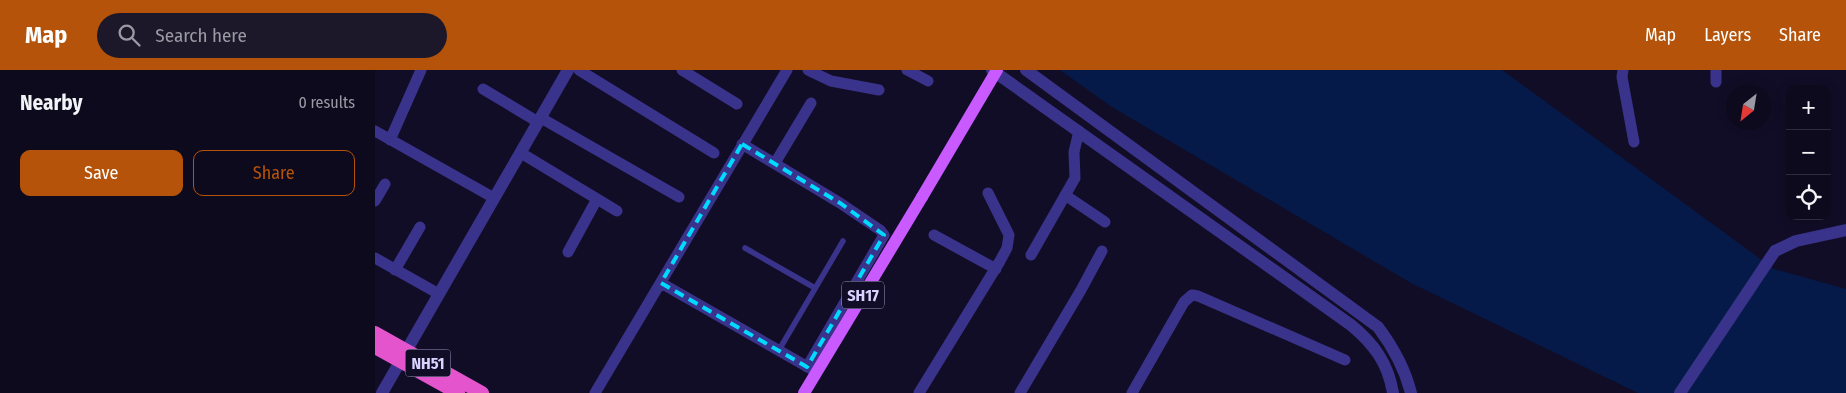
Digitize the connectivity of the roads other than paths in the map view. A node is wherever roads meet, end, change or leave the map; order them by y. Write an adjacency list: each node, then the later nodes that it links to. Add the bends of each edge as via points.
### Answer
1 (421, 70): 22 (street)
2 (568, 70): 19 (street)
3 (579, 70): 25 (street)
4 (682, 70): 18 (street)
5 (787, 70): 24 (street)
6 (809, 70): 16 (street, via 831,81)
7 (907, 70): 13 (street)
8 (992, 70): 20 (street)
9 (997, 70): 56 (main road, SH17, bridge, via 922,197)
10 (1025, 70): 66 (street, via 1378,327 1389,342)
11 (1623, 70): 23 (street)
12 (1716, 70): 14 (street)
13 (928, 81)
14 (1716, 82)
15 (483, 89): 19 (street)
16 (879, 90)
17 (811, 103): 27 (street)
18 (737, 104)
19 (539, 120): 26 (street); 31 (street)
20 (1079, 130): 30 (street, via 1074,152 1075,178); 65 (street, via 1351,325 1378,352)
21 (375, 131): 22 (street)
22 (390, 140): 32 (street)
23 (1634, 142)
24 (742, 144): 27 (street); 48 (street)
25 (714, 152)
26 (521, 153): 32 (street); 33 (street)
27 (775, 163): 56 (street, via 841,203 885,235)
28 (385, 184): 34 (street)
29 (988, 192): 46 (street, via 1009,235 1007,248)
30 (1065, 195): 36 (street); 44 (street)
31 (679, 197)
32 (495, 198): 50 (street)
33 (597, 199): 35 (street); 43 (street)
34 (375, 201)
35 (617, 211)
36 (1105, 222)
37 (420, 227): 47 (street)
38 (1846, 230): 67 (street, via 1796,242 1775,251)
39 (934, 234): 46 (street)
40 (843, 241): 49 (lane)
41 (745, 248): 49 (lane)
42 (1102, 251): 63 (street)
43 (568, 252)
44 (1031, 255)
45 (375, 258): 47 (street)
46 (996, 269): 62 (street)
47 (395, 270): 50 (street)
48 (661, 284): 53 (street); 60 (street)
49 (815, 288): 53 (lane)
50 (439, 294): 54 (street)
51 (375, 333): 54 (highway, NH51)
52 (375, 347): 54 (highway, NH51)
53 (779, 350): 56 (street)
54 (404, 356): 57 (street); 58 (highway, NH51); 59 (highway, NH51)
55 (1345, 360): 64 (street, via 1192,295 1184,302)
56 (812, 369): 61 (main road, SH17)
57 (382, 393)
58 (458, 393)
59 (482, 393)
60 (595, 393)
61 (804, 393)
62 (919, 393)
63 (1020, 393)
64 (1132, 393)
65 (1393, 393)
66 (1411, 393)
67 (1680, 393)

